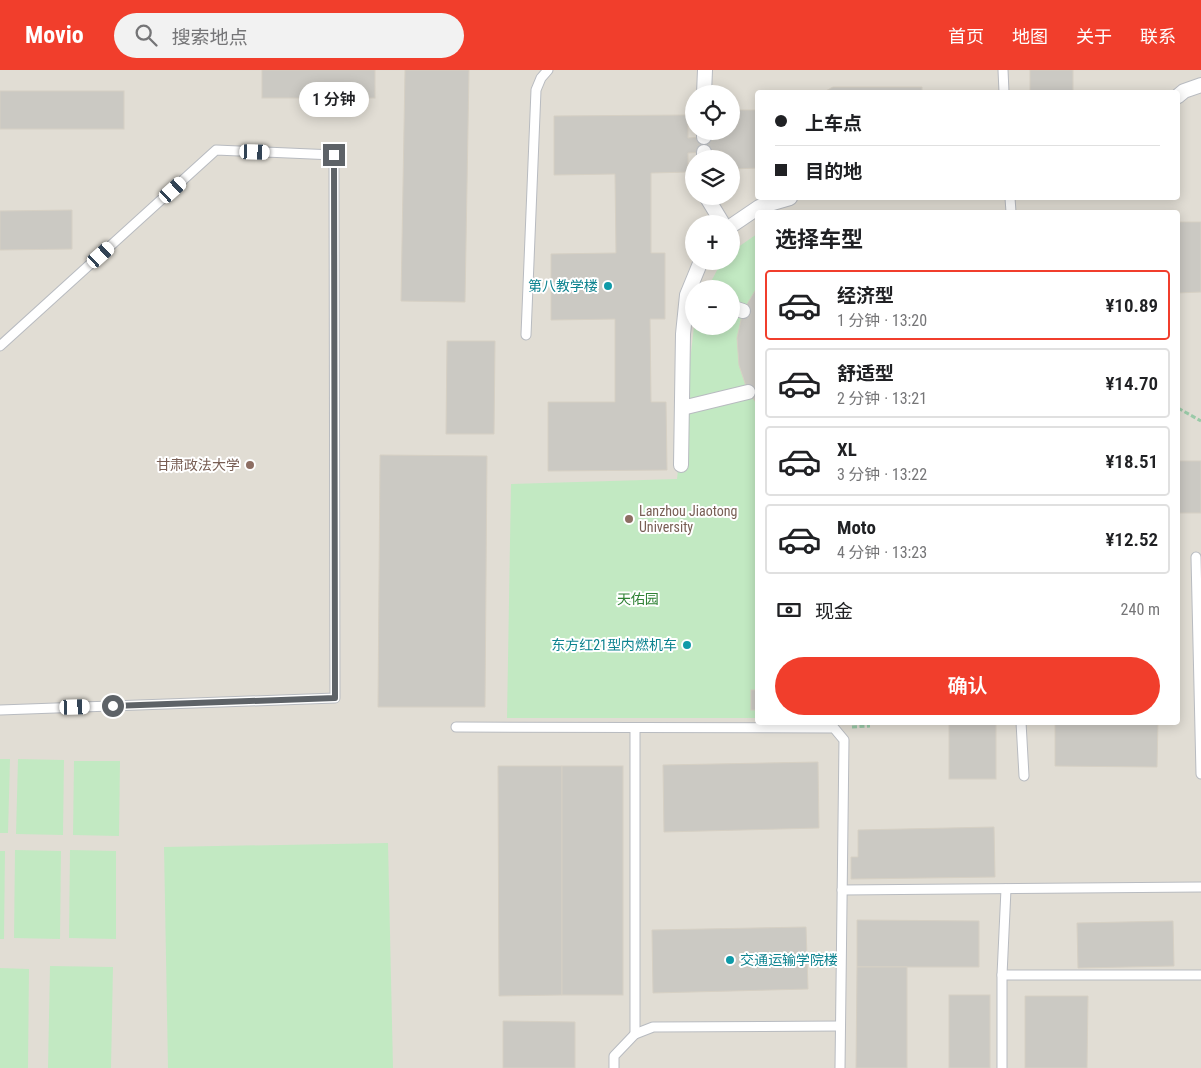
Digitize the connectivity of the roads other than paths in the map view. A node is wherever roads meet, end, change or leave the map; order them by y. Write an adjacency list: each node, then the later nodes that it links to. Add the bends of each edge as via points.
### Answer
1 (548, 70): 11 (lane, via 536,90)
2 (704, 70): 4 (street)
3 (1002, 70): 6 (lane)
4 (704, 85)
5 (1201, 85): 7 (street)
6 (1004, 90)
7 (1180, 94)
8 (783, 200): 9 (street, via 759,207)
9 (740, 220)
10 (685, 323): 14 (street)
11 (526, 335)
12 (0, 346): 17 (lane, via 216,150 334,155 335,698)
13 (748, 392): 14 (street)
14 (682, 408): 15 (street)
15 (681, 464)
16 (1196, 557): 21 (lane)
17 (0, 710)
18 (1022, 725): 22 (lane)
19 (456, 727): 20 (lane)
20 (635, 728): 25 (lane, via 834,728 844,740); 29 (lane)
21 (1201, 774)
22 (1024, 776)
23 (1201, 887): 24 (lane)
24 (1006, 889): 25 (lane); 26 (lane)
25 (842, 890): 28 (lane)
26 (1002, 975): 27 (lane); 32 (lane)
27 (1201, 975)
28 (840, 1026): 29 (lane, via 653,1027); 31 (lane)
29 (635, 1034): 30 (lane, via 614,1056)
30 (614, 1068)
31 (840, 1068)
32 (1002, 1068)

